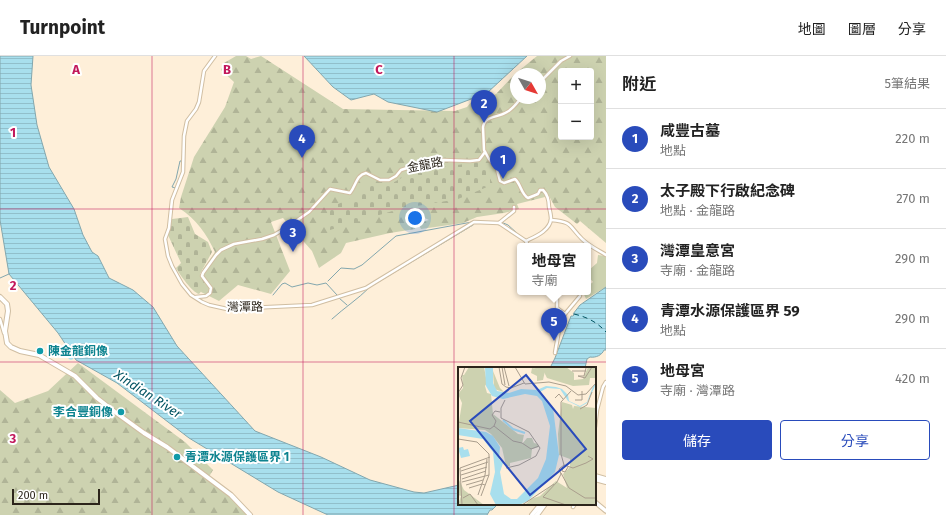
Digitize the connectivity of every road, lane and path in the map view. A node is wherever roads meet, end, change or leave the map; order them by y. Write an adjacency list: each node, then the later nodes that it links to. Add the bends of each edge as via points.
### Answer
1 (215, 56): 16 (street, 灣潭路, via 204,71 199,102 187,121 183,172 172,200 165,239 168,256 176,275)
2 (570, 56): 3 (street)
3 (546, 76)
4 (515, 104): 5 (street, via 508,112 490,117 485,122 482,127)
5 (485, 152): 7 (street, via 497,169 500,181 504,183 515,179 528,198 538,194 540,190 545,192); 16 (street, 金龍路, via 479,160 443,160 411,166 389,180 362,174 350,192 330,189 309,212 286,228 262,239 234,244 221,250 202,276 211,288 210,293)
6 (514, 207): 8 (street, via 514,211)
7 (551, 220): 9 (street, via 548,227); 10 (street, via 564,221)
8 (499, 223): 9 (street); 16 (street, 灣潭路, via 474,222 366,288 312,305 227,309 209,305)
9 (526, 242)
10 (587, 243)
11 (591, 246): 12 (street)
12 (606, 255)
13 (556, 295): 17 (street, via 557,308)
14 (580, 296): 17 (street)
15 (0, 297): 19 (main road, via 7,304)
16 (195, 297)
17 (565, 314): 20 (street, via 560,324)
18 (0, 319): 19 (street)
19 (6, 337): 31 (main road, via 7,343 12,347 39,355 75,376 115,412 231,495)
20 (555, 353)
21 (606, 382): 22 (street)
22 (596, 418)
23 (596, 477): 25 (main road)
24 (596, 477): 26 (main road)
25 (606, 479)
26 (606, 482)
27 (596, 503): 30 (street)
28 (540, 505): 32 (main road)
29 (544, 505): 33 (main road)
30 (606, 511)
31 (250, 515)
32 (532, 515)
33 (537, 515)

